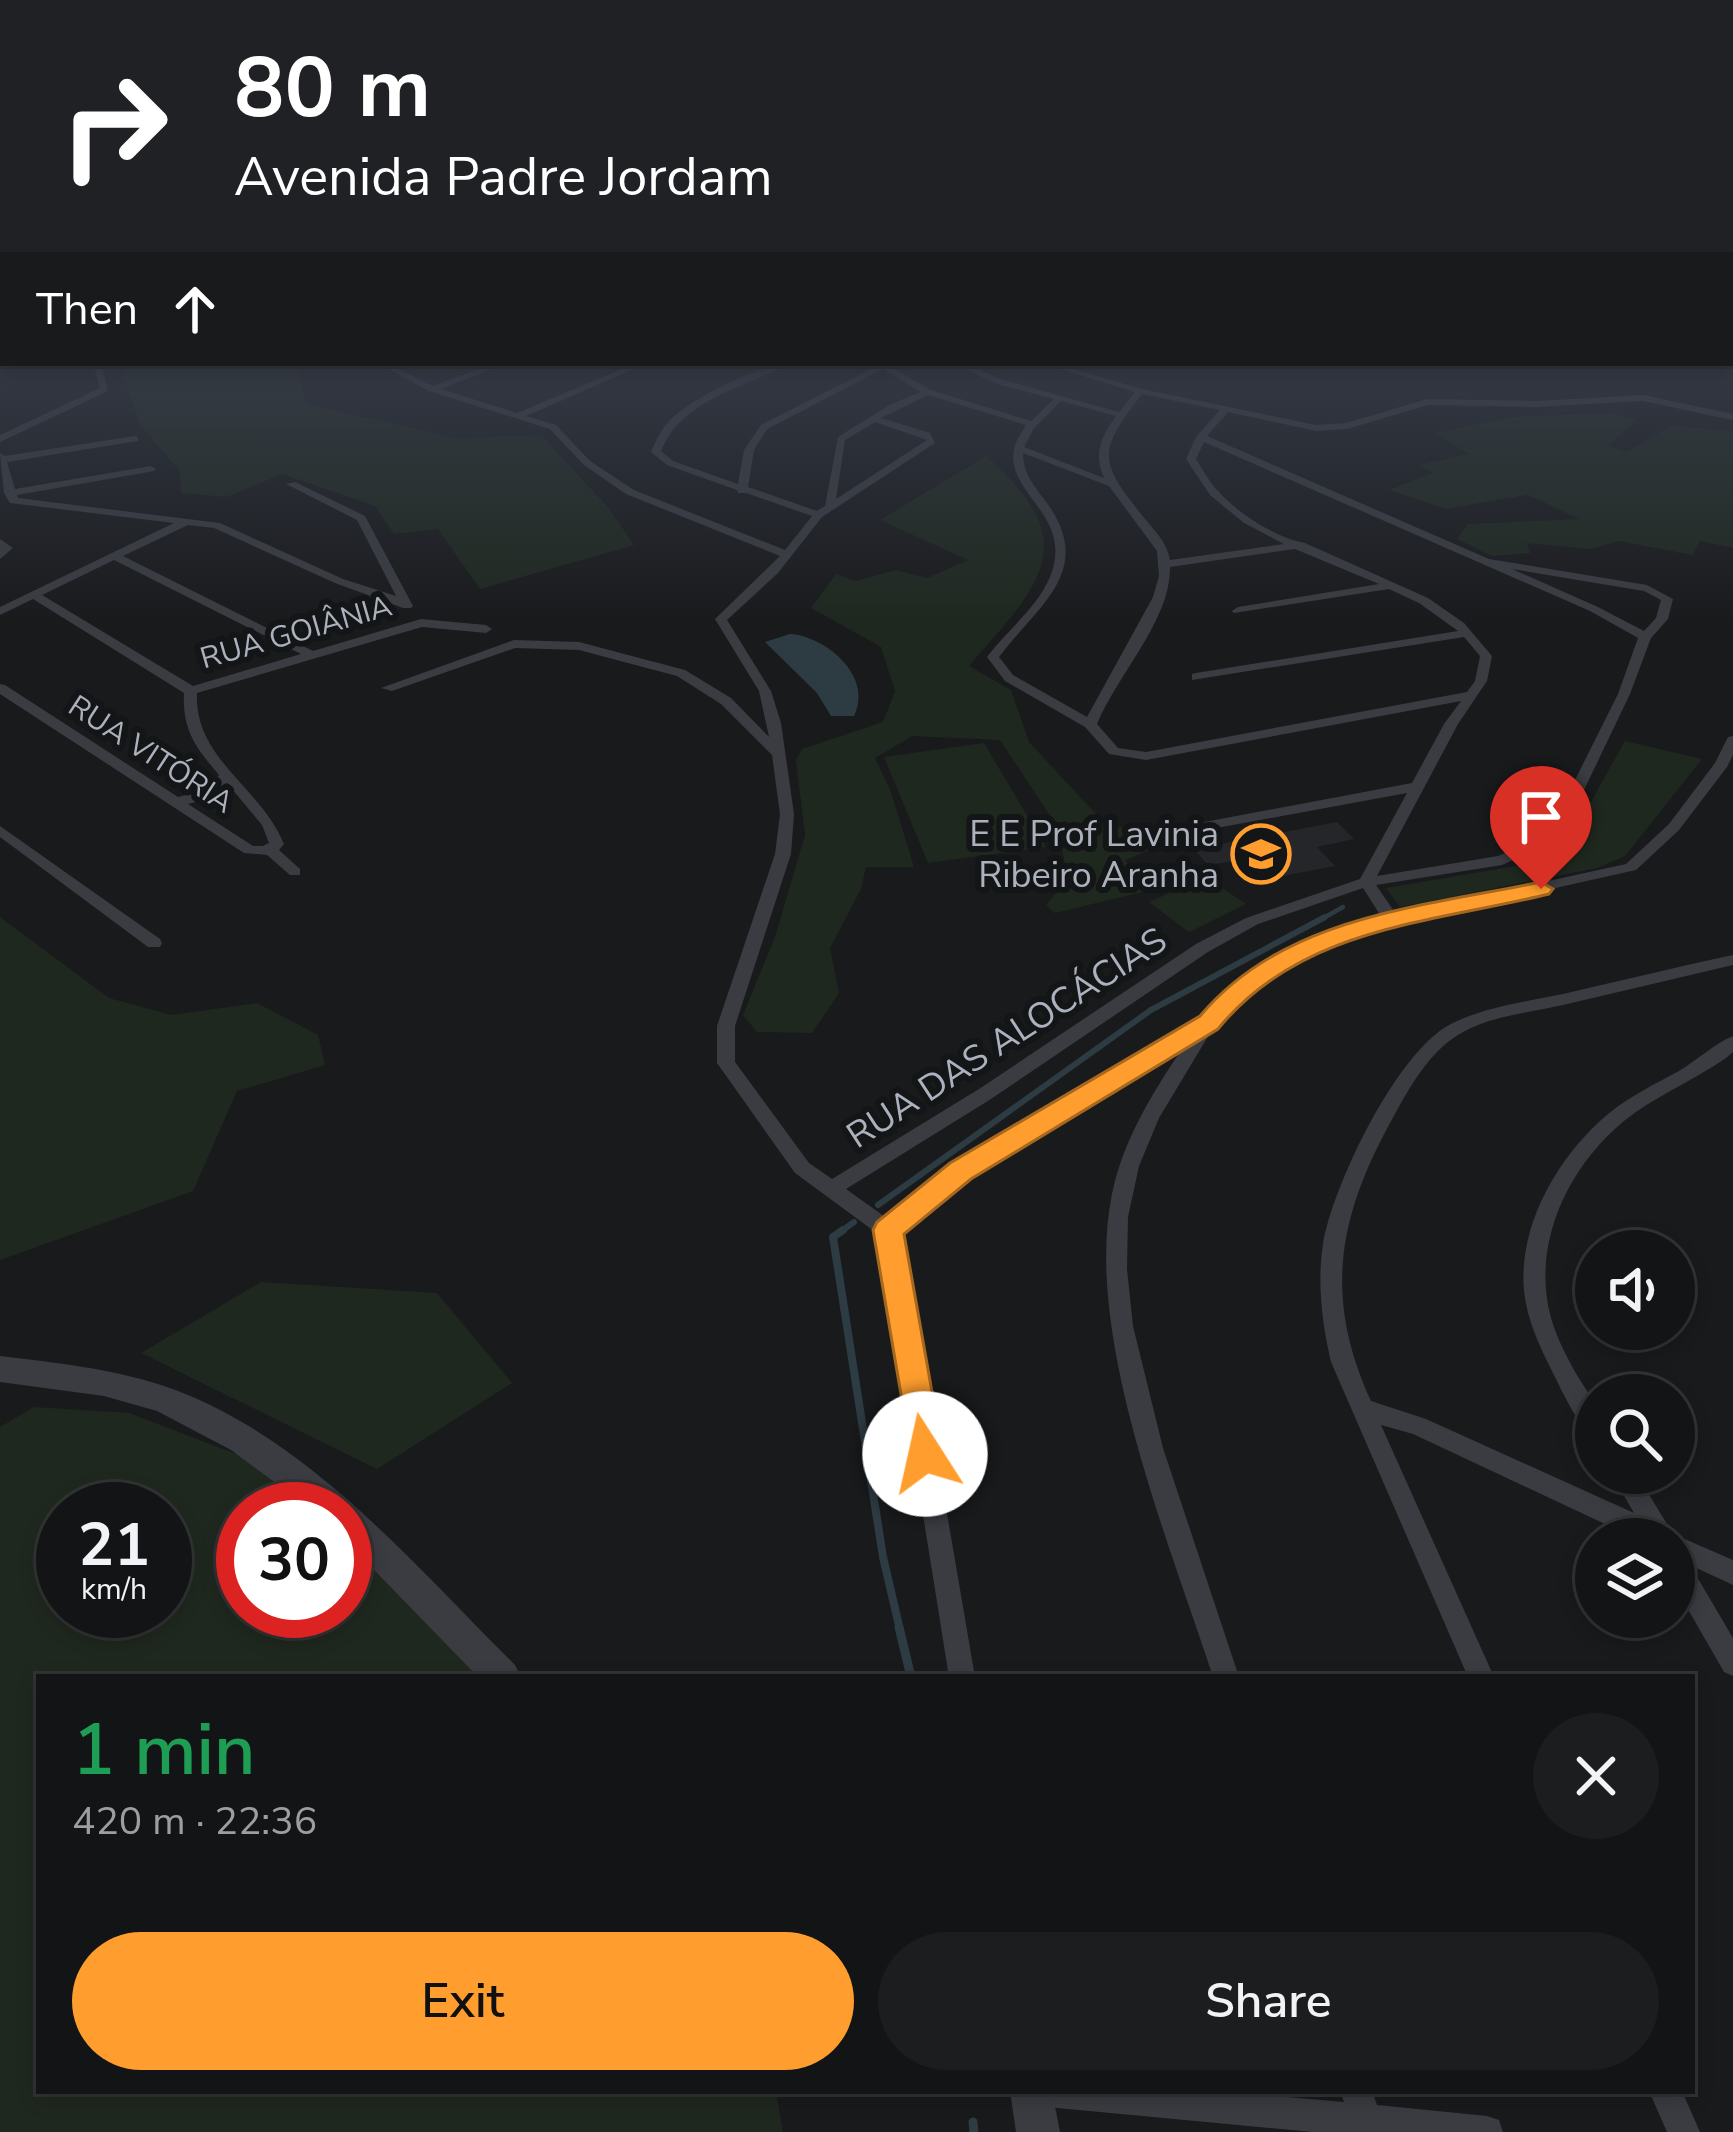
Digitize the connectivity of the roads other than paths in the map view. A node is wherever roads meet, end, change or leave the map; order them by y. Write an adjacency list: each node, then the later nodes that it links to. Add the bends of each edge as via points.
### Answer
1 (33, 423): 13 (street)
2 (538, 423): 35 (street, via 643,499)
3 (675, 423): 24 (street, via 659,441 660,458)
4 (772, 423): 20 (street, via 749,450)
5 (869, 423): 25 (street, via 841,440)
6 (889, 423): 23 (street, via 933,439)
7 (1029, 423): 15 (street)
8 (1115, 423): 18 (street, via 1099,448)
9 (1213, 423): 12 (street)
10 (1286, 423): 11 (street)
11 (1353, 423)
12 (1201, 437): 34 (street, via 1192,464 1216,493); 38 (street)
13 (0, 439)
14 (135, 439): 16 (street)
15 (1018, 448): 17 (street); 19 (street)
16 (0, 458): 29 (street)
17 (1052, 461): 19 (street); 21 (street)
18 (1102, 464): 21 (street); 26 (street)
19 (1019, 465): 58 (street, via 1061,558 1047,594 993,657 1009,678)
20 (746, 468): 24 (street); 28 (street)
21 (1068, 468): 26 (street)
22 (151, 469): 29 (street)
23 (874, 477): 25 (street); 30 (street)
24 (710, 478): 28 (street)
25 (838, 478): 30 (street)
26 (1109, 483): 39 (street, via 1160,547)
27 (291, 484): 40 (street, via 361,518)
28 (742, 491): 31 (street)
29 (10, 493): 32 (street, via 20,503)
30 (830, 506): 31 (street)
31 (818, 515): 35 (street)
32 (187, 521): 37 (street); 41 (street, via 237,532)
33 (0, 542): 36 (street, via 8,548)
34 (1301, 545): 39 (street); 42 (street)
35 (787, 555): 61 (street, via 721,623 765,691)
36 (0, 556)
37 (114, 556): 43 (street); 51 (street)
38 (1490, 562): 50 (street); 50 (street, RUA DAS ALOCÁCIAS, via 1658,591 1666,607)
39 (1164, 564): 57 (street, via 1162,590)
40 (388, 574): 41 (street); 44 (street)
41 (339, 581): 44 (street)
42 (1387, 586): 45 (street); 49 (street)
43 (34, 595): 46 (street); 55 (street)
44 (405, 603): 47 (street)
45 (1238, 610)
46 (0, 611)
47 (422, 623): 48 (street, RUA GOIÂNIA); 51 (street, RUA GOIÂNIA)
48 (486, 629)
49 (1468, 633): 52 (street); 56 (street, via 1486,656)
50 (1645, 638): 69 (street, RUA DAS ALOCÁCIAS, via 1601,744 1546,840 1502,860)
51 (314, 656): 55 (street, RUA GOIÂNIA)
52 (1196, 677)
53 (0, 688): 64 (street, RUA VITÓRIA)
54 (387, 688): 61 (street, via 514,644 579,646 681,673 726,701)
55 (191, 691): 62 (street, via 193,724)
56 (1471, 695): 59 (street, via 1146,755 1114,751); 63 (street)
57 (1099, 696): 58 (street); 59 (street)
58 (1050, 701): 59 (street)
59 (1090, 724)
60 (1733, 740): 70 (street, via 1674,826 1631,867)
61 (778, 754): 77 (street, via 787,832 723,1048 739,1085 802,1168)
62 (226, 776): 64 (street, via 212,793); 67 (street, via 270,827)
63 (1414, 788): 66 (street); 69 (street)
64 (177, 802): 67 (street, RUA VITÓRIA, via 249,850)
65 (0, 830): 71 (street)
66 (1130, 840)
67 (272, 849): 68 (street)
68 (295, 872)
69 (1366, 882): 70 (street); 77 (street, RUA DAS ALOCÁCIAS, via 1224,935)
70 (1392, 920): 73 (street, via 1283,957)
71 (154, 943)
72 (1733, 960): 81 (street, via 1470,1022 1426,1048 1337,1227 1334,1328)
73 (1209, 1023): 75 (street); 76 (street)
74 (1733, 1042): 80 (street, via 1602,1130 1549,1207 1533,1281 1540,1319)
75 (1137, 1065): 76 (street); 78 (street, via 961,1171)
76 (1169, 1081): 91 (street, via 1125,1182 1117,1218 1120,1300 1142,1410)
77 (833, 1188): 78 (street)
78 (888, 1230): 90 (street)
79 (0, 1369): 82 (street, via 176,1404)
80 (1575, 1386)
81 (1360, 1408): 83 (street, via 1418,1426); 92 (street)
82 (299, 1482)
83 (1617, 1518)
84 (372, 1545): 89 (street)
85 (1695, 1554): 86 (street)
86 (1733, 1573)
87 (1695, 1597): 88 (street)
88 (1733, 1663)
89 (499, 1674)
90 (962, 1674)
91 (1225, 1674)
92 (1479, 1674)
93 (1032, 2094): 97 (street)
94 (1088, 2094): 96 (street)
95 (1667, 2094): 99 (street)
96 (1363, 2114): 98 (street)
97 (1038, 2132)
98 (1487, 2132)
99 (1684, 2132)

